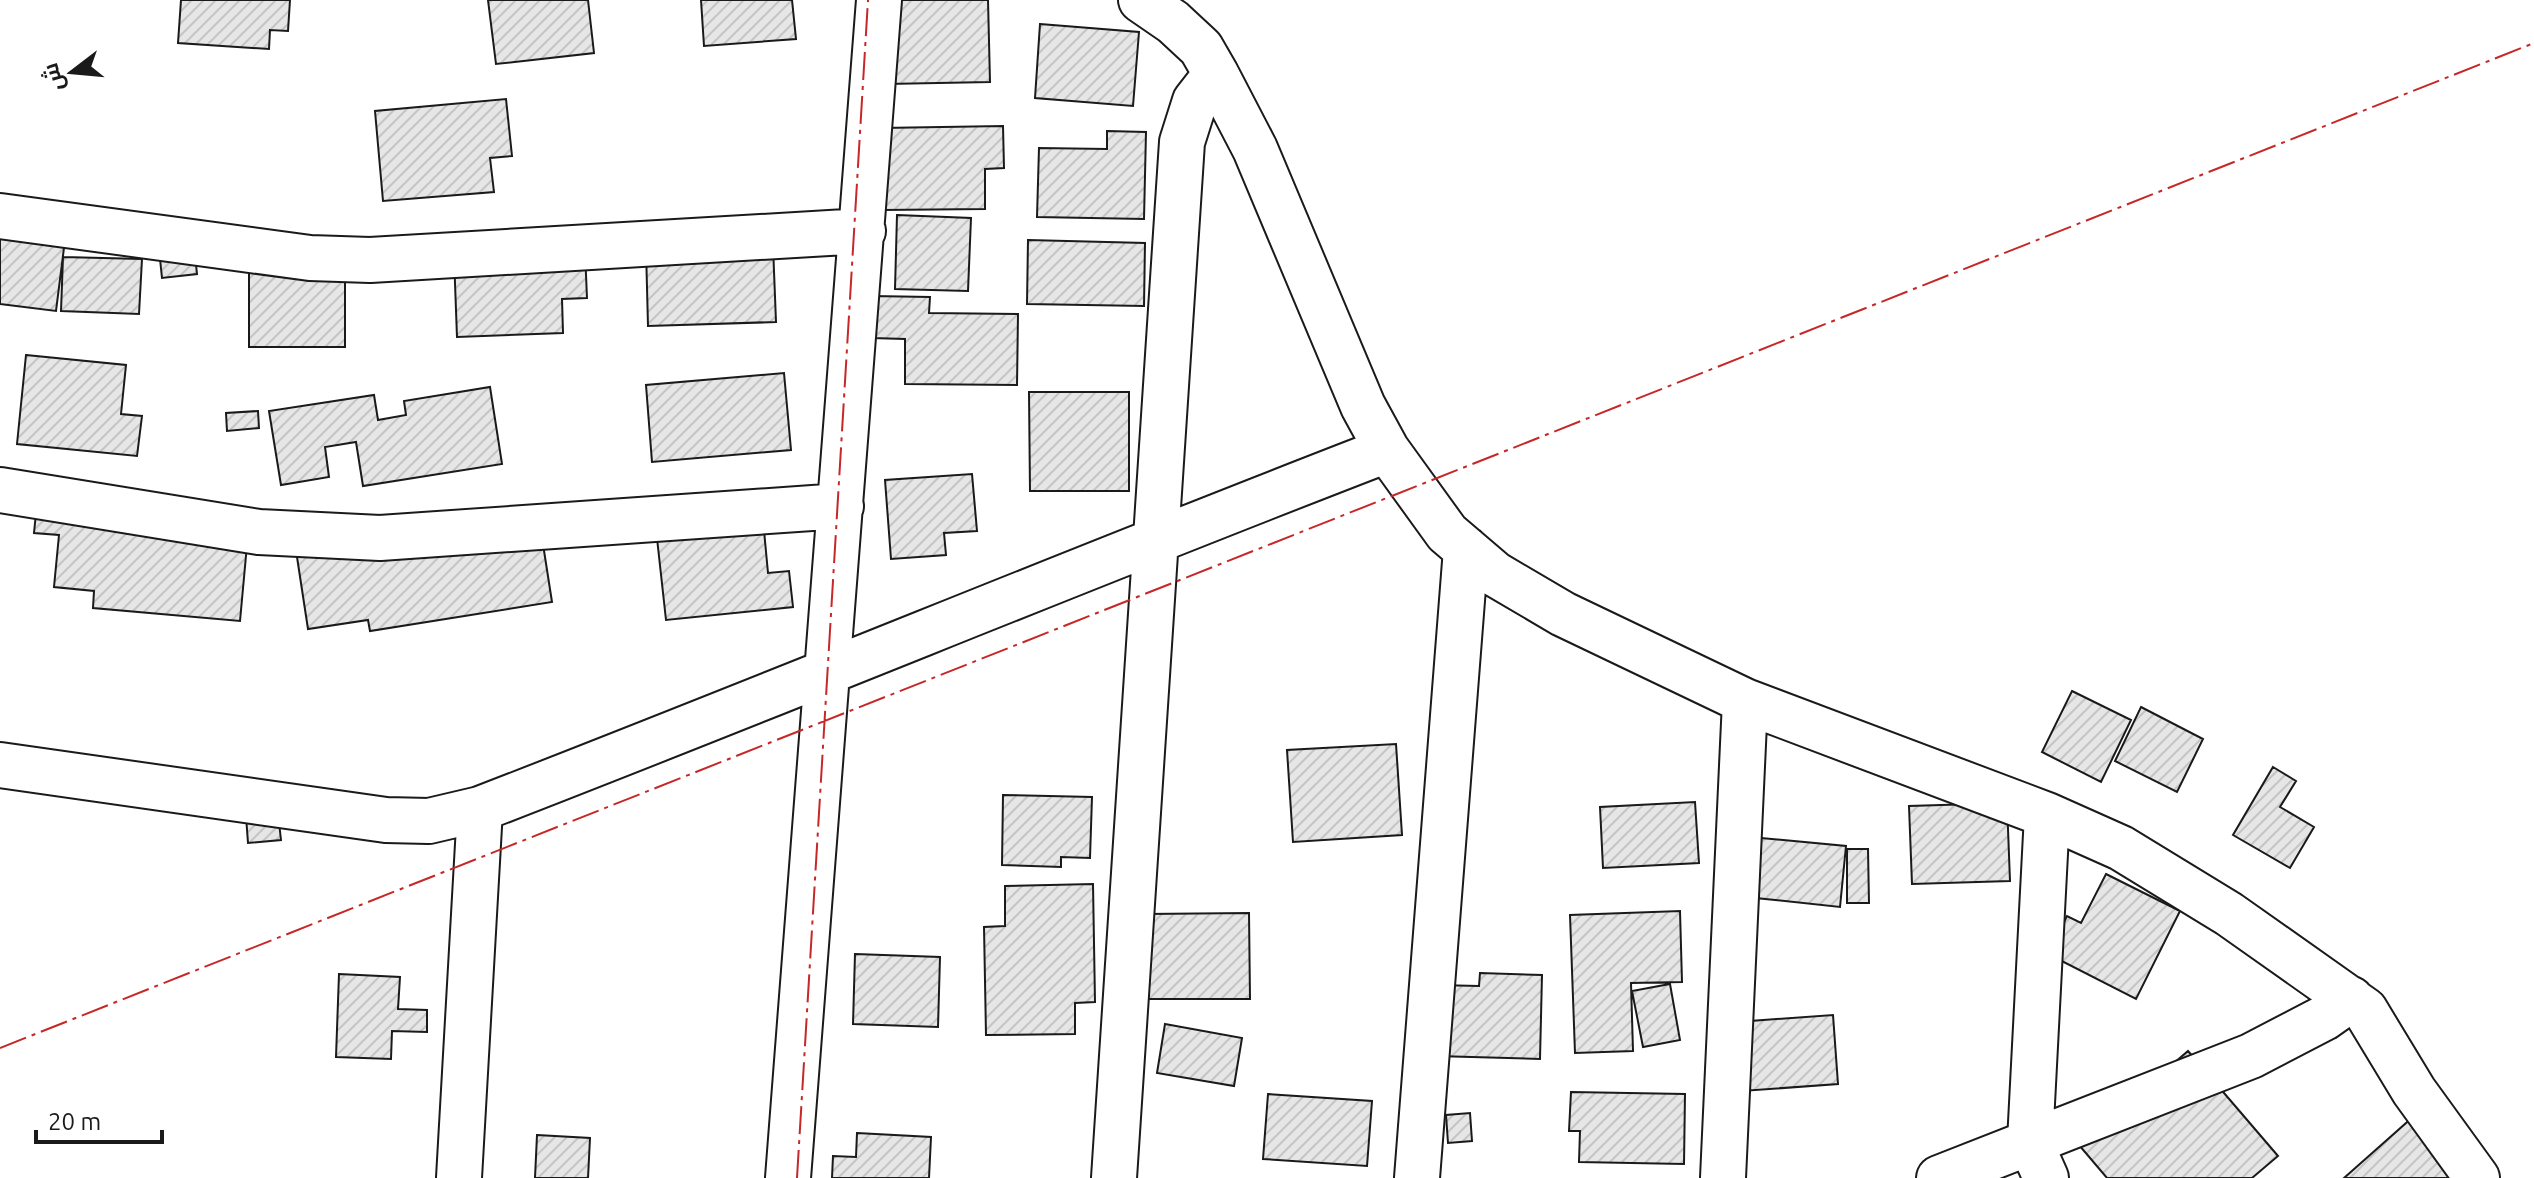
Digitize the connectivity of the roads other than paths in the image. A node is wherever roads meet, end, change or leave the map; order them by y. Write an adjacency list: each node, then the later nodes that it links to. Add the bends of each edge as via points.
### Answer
1 (879, 0): 5 (street)
2 (1141, 0): 3 (street, via 1201,48)
3 (1216, 74): 6 (street, via 1255,149 1363,406); 9 (street, via 1195,101 1182,142)
4 (0, 216): 5 (street, via 310,258 370,260)
5 (863, 231): 8 (street)
6 (1387, 450): 9 (street); 10 (street, via 1447,533)
7 (0, 490): 8 (street, via 259,532 380,538)
8 (841, 506): 11 (street)
9 (1155, 540): 11 (street); 20 (street)
10 (1466, 549): 12 (street, via 1495,574 1563,614); 21 (street)
11 (827, 675): 14 (street); 19 (street)
12 (1745, 701): 15 (street); 22 (street)
13 (0, 765): 14 (street, via 386,820 429,821)
14 (480, 809): 18 (street)
15 (2047, 815): 16 (street, via 2121,848 2229,914); 17 (street)
16 (2351, 999): 17 (street, via 2251,1056); 24 (street, via 2365,1010 2414,1091)
17 (2038, 1160): 23 (street)
18 (459, 1178)
19 (788, 1178)
20 (1114, 1178)
21 (1417, 1178)
22 (1723, 1178)
23 (1939, 1178)
24 (2477, 1178)

